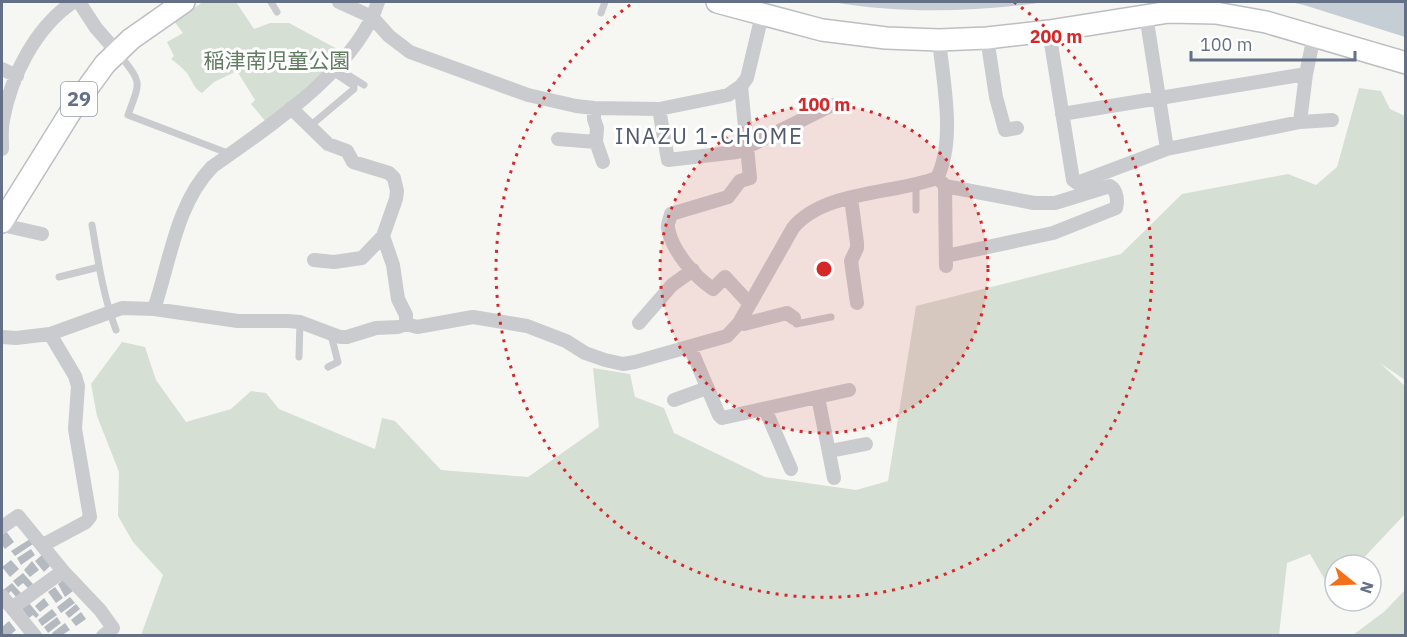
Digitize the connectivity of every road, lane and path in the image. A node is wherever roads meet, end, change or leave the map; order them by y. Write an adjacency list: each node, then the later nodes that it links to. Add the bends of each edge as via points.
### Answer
1 (73, 2): 22 (street, via 46,25)
2 (79, 2): 17 (street)
3 (184, 2): 17 (main road, 29)
4 (271, 2): 9 (lane)
5 (339, 2): 8 (street)
6 (605, 2): 10 (lane)
7 (717, 2): 11 (main road)
8 (373, 7): 20 (street); 29 (street, via 389,36 410,52 528,95)
9 (277, 12)
10 (601, 13)
11 (762, 15): 16 (main road, via 838,33); 24 (street, via 750,69)
12 (1146, 15): 13 (main road); 14 (main road, via 1216,13); 25 (street)
13 (1049, 31): 15 (main road); 31 (street)
14 (1314, 36): 18 (main road); 21 (street)
15 (987, 38): 16 (main road); 35 (street, via 1005,130)
16 (939, 40): 43 (street, via 946,109)
17 (117, 52): 41 (lane, via 137,76 138,86 128,114); 47 (main road, 29, via 73,108)
18 (1406, 63)
19 (2, 69): 22 (street)
20 (335, 70): 23 (lane); 28 (street); 34 (lane, via 354,89)
21 (1306, 74): 25 (street); 33 (street)
22 (17, 76): 26 (street)
23 (364, 85)
24 (741, 86): 30 (street, via 728,95); 38 (street)
25 (1159, 98): 31 (street); 40 (street)
26 (5, 99): 39 (street)
27 (832, 105): 38 (street)
28 (291, 108): 34 (street); 41 (street)
29 (594, 108): 30 (street); 37 (street)
30 (659, 109): 38 (street, via 668,160 737,152)
31 (1062, 114): 40 (street, via 1073,180 1077,183)
32 (1332, 120): 33 (street)
33 (1300, 122): 40 (street)
34 (310, 126): 50 (street, via 328,144 347,151 353,162 394,178 396,199)
35 (1017, 128)
36 (558, 140): 37 (street)
37 (596, 142): 42 (street)
38 (747, 147): 53 (street, via 750,178 740,181 728,197 671,214 667,226 676,250)
39 (2, 149)
40 (1167, 149)
41 (231, 154): 57 (street, via 212,167 193,191)
42 (603, 162)
43 (941, 182): 43 (street, via 946,261 1053,233 1116,208 1118,202 1110,186 1055,203 1034,203); 44 (street)
44 (916, 186): 45 (street); 46 (lane)
45 (851, 198): 55 (street, via 800,218); 56 (street, via 857,243 851,261)
46 (916, 210)
47 (2, 222): 49 (street)
48 (92, 225): 52 (lane)
49 (42, 234)
50 (383, 236): 51 (street, via 362,258); 64 (street)
51 (314, 260)
52 (99, 267): 54 (lane); 58 (lane)
53 (693, 270): 55 (street, via 713,289 725,277); 62 (street, via 652,298)
54 (59, 277)
55 (749, 303): 63 (street)
56 (857, 303)
57 (154, 309): 58 (street, via 122,308); 61 (street, via 238,321)
58 (109, 312): 65 (lane); 66 (street)
59 (831, 317): 60 (lane, via 796,324)
60 (794, 318): 63 (street, via 787,313)
61 (300, 322): 67 (street); 70 (lane)
62 (639, 323)
63 (739, 323): 69 (street, via 727,336)
64 (406, 324): 67 (street, via 347,337); 69 (street, via 417,327 473,317 517,324 566,341 585,353 623,363)
65 (116, 330)
66 (50, 334): 68 (street); 82 (street, via 78,386 75,429 90,517)
67 (331, 335): 71 (lane, via 338,362)
68 (2, 337)
69 (690, 346): 72 (street)
70 (299, 357)
71 (328, 367)
72 (707, 388): 75 (street); 76 (street, via 722,418)
73 (849, 390): 74 (street)
74 (818, 397): 76 (street); 78 (street)
75 (674, 400)
76 (765, 409): 79 (street)
77 (866, 444): 78 (street)
78 (830, 451): 80 (street)
79 (791, 469)
80 (834, 478)
81 (2, 527): 82 (street, via 18,516)
82 (43, 545): 83 (street)
83 (63, 570): 85 (street); 87 (street, via 113,628)
84 (2, 596): 85 (street)
85 (12, 608): 86 (street)
86 (35, 636)
87 (103, 636)

